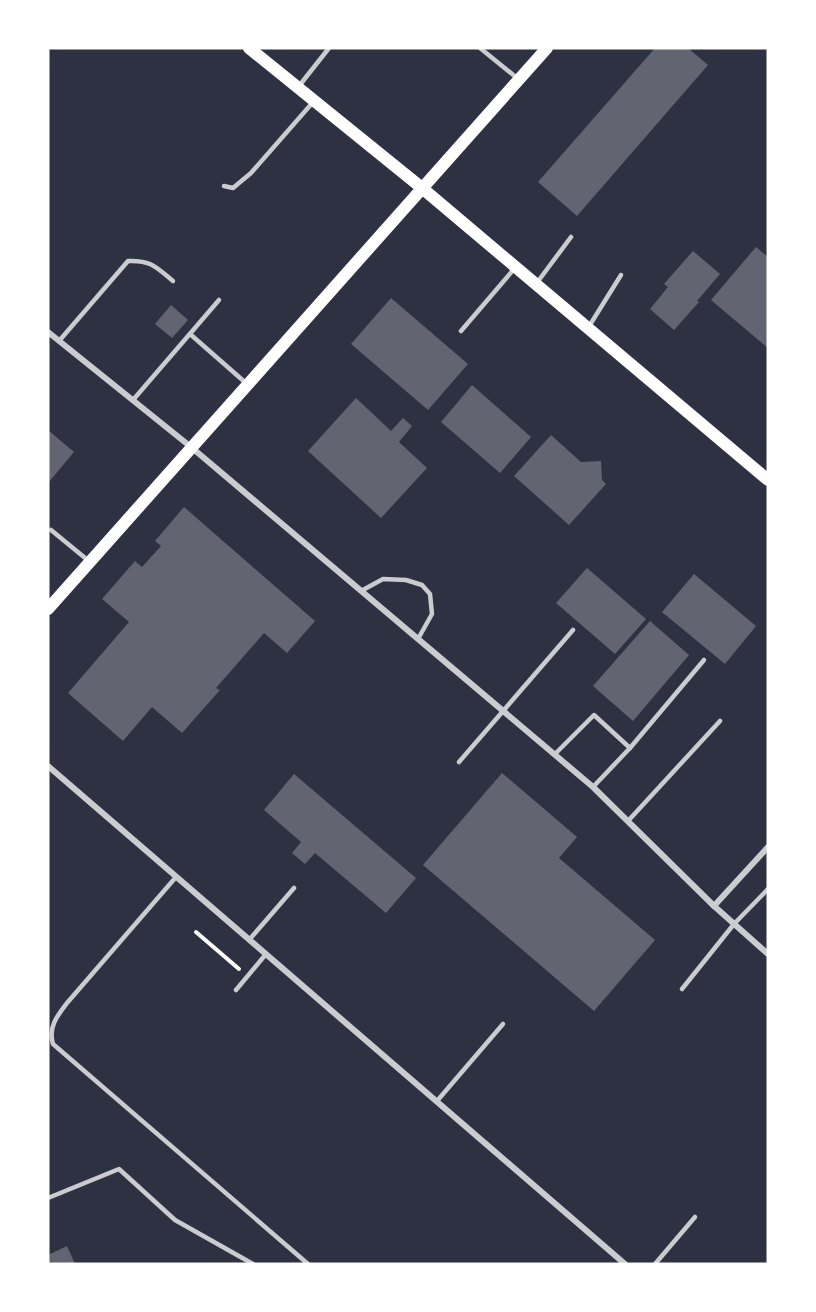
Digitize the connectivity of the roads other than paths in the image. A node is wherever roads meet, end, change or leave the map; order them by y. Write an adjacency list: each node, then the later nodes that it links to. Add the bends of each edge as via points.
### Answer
1 (249, 48): 6 (main road)
2 (329, 48): 6 (lane)
3 (480, 48): 5 (lane)
4 (548, 48): 5 (main road)
5 (519, 80): 9 (main road)
6 (298, 88): 7 (main road)
7 (314, 101): 8 (lane, via 251,173 233,188); 9 (main road)
8 (224, 186)
9 (422, 188): 11 (main road); 21 (main road)
10 (571, 237): 14 (lane)
11 (516, 267): 14 (main road); 17 (lane)
12 (621, 275): 16 (lane)
13 (173, 281): 20 (lane, via 150,263 128,261)
14 (536, 284): 16 (main road)
15 (219, 300): 19 (lane)
16 (588, 328): 24 (main road)
17 (461, 331)
18 (48, 332): 20 (street)
19 (190, 334): 21 (lane); 22 (lane)
20 (59, 341): 22 (street)
21 (247, 384): 23 (main road)
22 (133, 400): 23 (street)
23 (191, 447): 26 (main road); 27 (street)
24 (768, 480)
25 (51, 530): 26 (lane)
26 (90, 562): 28 (main road)
27 (362, 591): 30 (street); 30 (lane, via 383,579 422,585 430,594 432,614)
28 (48, 609)
29 (573, 630): 32 (lane)
30 (418, 639): 32 (street)
31 (704, 660): 34 (lane)
32 (503, 711): 35 (street); 36 (lane)
33 (720, 721): 39 (lane)
34 (630, 748): 35 (lane, via 594,715); 38 (lane)
35 (555, 754): 38 (street)
36 (459, 762)
37 (48, 766): 41 (street)
38 (593, 787): 39 (street)
39 (628, 821): 44 (street)
40 (768, 847): 44 (street)
41 (176, 877): 46 (street); 56 (lane, via 55,1019 53,1044)
42 (294, 888): 46 (lane)
43 (768, 889): 45 (lane)
44 (714, 906): 45 (street)
45 (734, 924): 48 (street); 49 (lane)
46 (249, 940): 47 (street)
47 (266, 954): 50 (lane); 52 (street)
48 (768, 954)
49 (682, 989)
50 (236, 990)
51 (503, 1024): 52 (lane)
52 (437, 1101): 57 (street)
53 (48, 1198): 55 (lane, via 119,1169 175,1220)
54 (695, 1216): 58 (lane)
55 (252, 1264)
56 (308, 1264)
57 (625, 1264)
58 (655, 1264)

